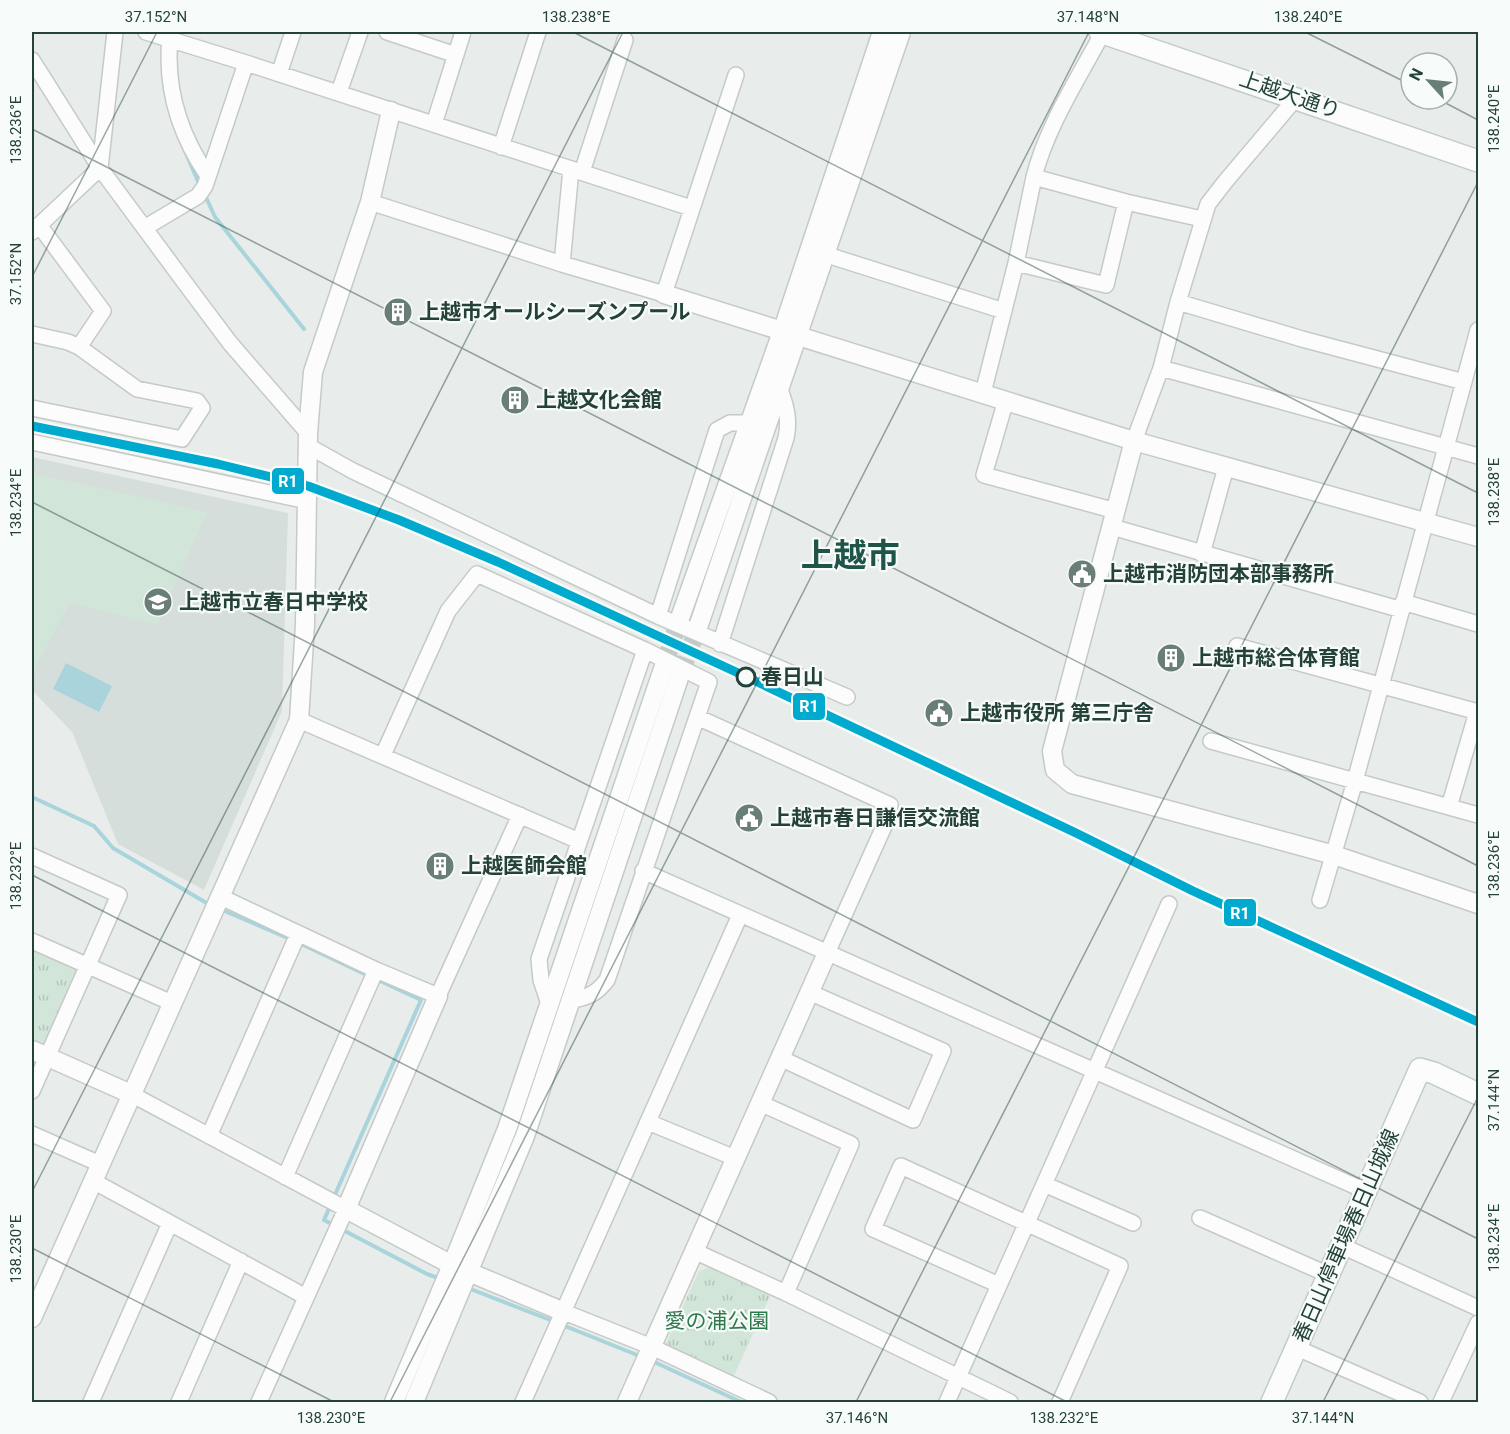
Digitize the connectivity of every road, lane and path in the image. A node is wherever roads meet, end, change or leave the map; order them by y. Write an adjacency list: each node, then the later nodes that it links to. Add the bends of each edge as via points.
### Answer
1 (116, 32): 24 (street)
2 (146, 32): 11 (street)
3 (293, 32): 16 (street)
4 (360, 32): 18 (street)
5 (387, 32): 13 (street)
6 (463, 32): 13 (street)
7 (538, 32): 22 (street)
8 (882, 32): 42 (street)
9 (901, 32): 34 (street)
10 (1101, 32): 19 (main road, 上越大通り); 27 (street, via 1039,155)
11 (170, 39): 15 (street); 26 (street, via 168,59 177,115 189,147)
12 (625, 40): 25 (street)
13 (456, 55): 21 (street)
14 (32, 60): 24 (street)
15 (246, 63): 16 (street); 26 (street)
16 (279, 74): 18 (street)
17 (736, 75): 30 (street)
18 (339, 92): 20 (street)
19 (1296, 98): 23 (main road, 上越大通り); 31 (street, via 1225,182)
20 (391, 111): 21 (street); 28 (street)
21 (434, 124): 22 (street)
22 (501, 147): 25 (street)
23 (1479, 161)
24 (100, 168): 32 (street); 33 (street)
25 (576, 170): 30 (street); 36 (street)
26 (208, 176): 32 (street, via 198,196)
27 (1034, 177): 29 (street); 35 (street)
28 (370, 202): 36 (street); 51 (street, via 313,372)
29 (1126, 202): 31 (street); 35 (street, via 1106,285)
30 (691, 208): 37 (street)
31 (1202, 219): 38 (street)
32 (146, 227): 51 (street, via 230,343)
33 (35, 228): 43 (street, via 103,311)
34 (824, 254): 39 (street); 42 (street)
35 (1016, 263): 39 (street)
36 (562, 264): 37 (street)
37 (664, 294): 42 (street)
38 (1178, 302): 44 (street); 45 (street, via 1302,339)
39 (1004, 311): 47 (street)
40 (1479, 330): 45 (street)
41 (32, 334): 43 (street)
42 (789, 334): 46 (street); 47 (street); 50 (street)
43 (79, 346): 49 (street, via 137,389 197,401 202,408 182,439)
44 (1161, 368): 52 (street); 54 (street)
45 (1470, 376): 54 (street)
46 (779, 387): 66 (street); 67 (street, via 789,426)
47 (983, 393): 48 (street)
48 (1006, 400): 52 (street); 58 (street, via 984,475)
49 (32, 408)
50 (749, 423): 63 (street, via 730,423 717,430); 64 (street)
51 (309, 440): 57 (street); 63 (street, via 353,471)
52 (1134, 441): 56 (street); 58 (street)
53 (32, 442): 57 (street)
54 (1447, 447): 55 (street); 59 (street)
55 (1479, 456)
56 (1226, 467): 59 (street); 61 (street)
57 (307, 501): 76 (street)
58 (1114, 519): 61 (street); 84 (street, via 1052,751 1055,770 1072,784)
59 (1425, 523): 60 (street); 62 (street)
60 (1479, 537)
61 (1202, 554): 62 (street)
62 (1403, 606): 65 (street); 72 (street)
63 (658, 616): 67 (street)
64 (680, 618)
65 (1479, 624)
66 (698, 627)
67 (720, 644): 73 (street)
68 (1237, 646): 72 (street)
69 (645, 650): 75 (street, via 709,682); 78 (street, via 477,574 448,611); 83 (street)
70 (664, 666): 101 (street)
71 (680, 675): 99 (street)
72 (1381, 685): 74 (street); 79 (street)
73 (847, 697)
74 (1478, 712): 80 (street)
75 (698, 717): 86 (street); 94 (street, via 890,805)
76 (299, 720): 78 (street); 87 (street)
77 (1211, 741): 79 (street)
78 (383, 755): 81 (street)
79 (1355, 781): 80 (street); 84 (street)
80 (1449, 807): 82 (street)
81 (520, 815): 83 (street); 98 (street)
82 (1479, 815)
83 (579, 841): 101 (street, via 539,959)
84 (1334, 855): 88 (street); 90 (street)
85 (32, 856): 95 (street, via 119,895)
86 (643, 872): 91 (street); 99 (street, via 608,980 589,997)
87 (221, 897): 92 (street); 100 (street)
88 (1320, 900)
89 (1169, 904): 104 (street)
90 (1479, 904)
91 (740, 915): 94 (street); 109 (street)
92 (298, 934): 96 (street); 111 (street)
93 (32, 941): 95 (street)
94 (827, 953): 97 (street); 104 (street)
95 (87, 965): 100 (street); 102 (street)
96 (376, 970): 98 (street); 114 (street)
97 (809, 992): 103 (street); 103 (street, via 943,1051 913,1120)
98 (438, 996): 118 (street)
99 (573, 1000): 126 (street, via 525,1136)
100 (172, 1003): 106 (street)
101 (549, 1004): 126 (street)
102 (39, 1054): 105 (street); 106 (street)
103 (780, 1058): 108 (street)
104 (1094, 1071): 116 (street); 117 (street)
105 (32, 1091)
106 (131, 1094): 111 (street); 113 (street)
107 (1479, 1094): 117 (main road, 春日山停車場春日山城線, via 1420,1069)
108 (760, 1103): 112 (street); 129 (street, via 851,1144)
109 (648, 1122): 112 (street); 133 (street)
110 (32, 1134): 113 (street)
111 (209, 1136): 114 (street)
112 (735, 1158): 124 (street)
113 (100, 1164): 115 (street)
114 (285, 1177): 118 (street)
115 (93, 1181): 120 (street); 132 (street)
116 (1044, 1184): 121 (street); 122 (street)
117 (1366, 1191): 123 (main road, 春日山停車場春日山城線)
118 (346, 1209): 126 (street); 130 (street)
119 (1200, 1218): 127 (street)
120 (170, 1223): 125 (street); 138 (street)
121 (1027, 1223): 128 (street); 128 (street, via 901,1166 873,1229); 148 (street, via 1120,1266)
122 (1133, 1223)
123 (1342, 1246): 127 (main road, 春日山停車場春日山城線); 131 (street)
124 (694, 1251): 129 (street); 135 (street)
125 (241, 1261): 130 (street); 139 (street)
126 (460, 1269): 133 (street); 141 (street); 142 (street)
127 (1329, 1275): 136 (main road, 春日山停車場春日山城線)
128 (999, 1285): 137 (street)
129 (786, 1293): 137 (street)
130 (306, 1297): 140 (street)
131 (1479, 1308)
132 (33, 1312)
133 (564, 1312): 135 (street); 143 (street)
134 (1479, 1323): 151 (street)
135 (652, 1347): 144 (street); 145 (street)
136 (1297, 1348): 149 (main road, 春日山停車場春日山城線); 150 (street)
137 (958, 1378): 146 (street); 147 (street)
138 (91, 1402)
139 (178, 1402)
140 (259, 1402)
141 (394, 1402)
142 (414, 1402)
143 (523, 1402)
144 (627, 1402)
145 (769, 1402)
146 (947, 1402)
147 (1010, 1402)
148 (1060, 1402)
149 (1272, 1402)
150 (1419, 1402)
151 (1441, 1402)

